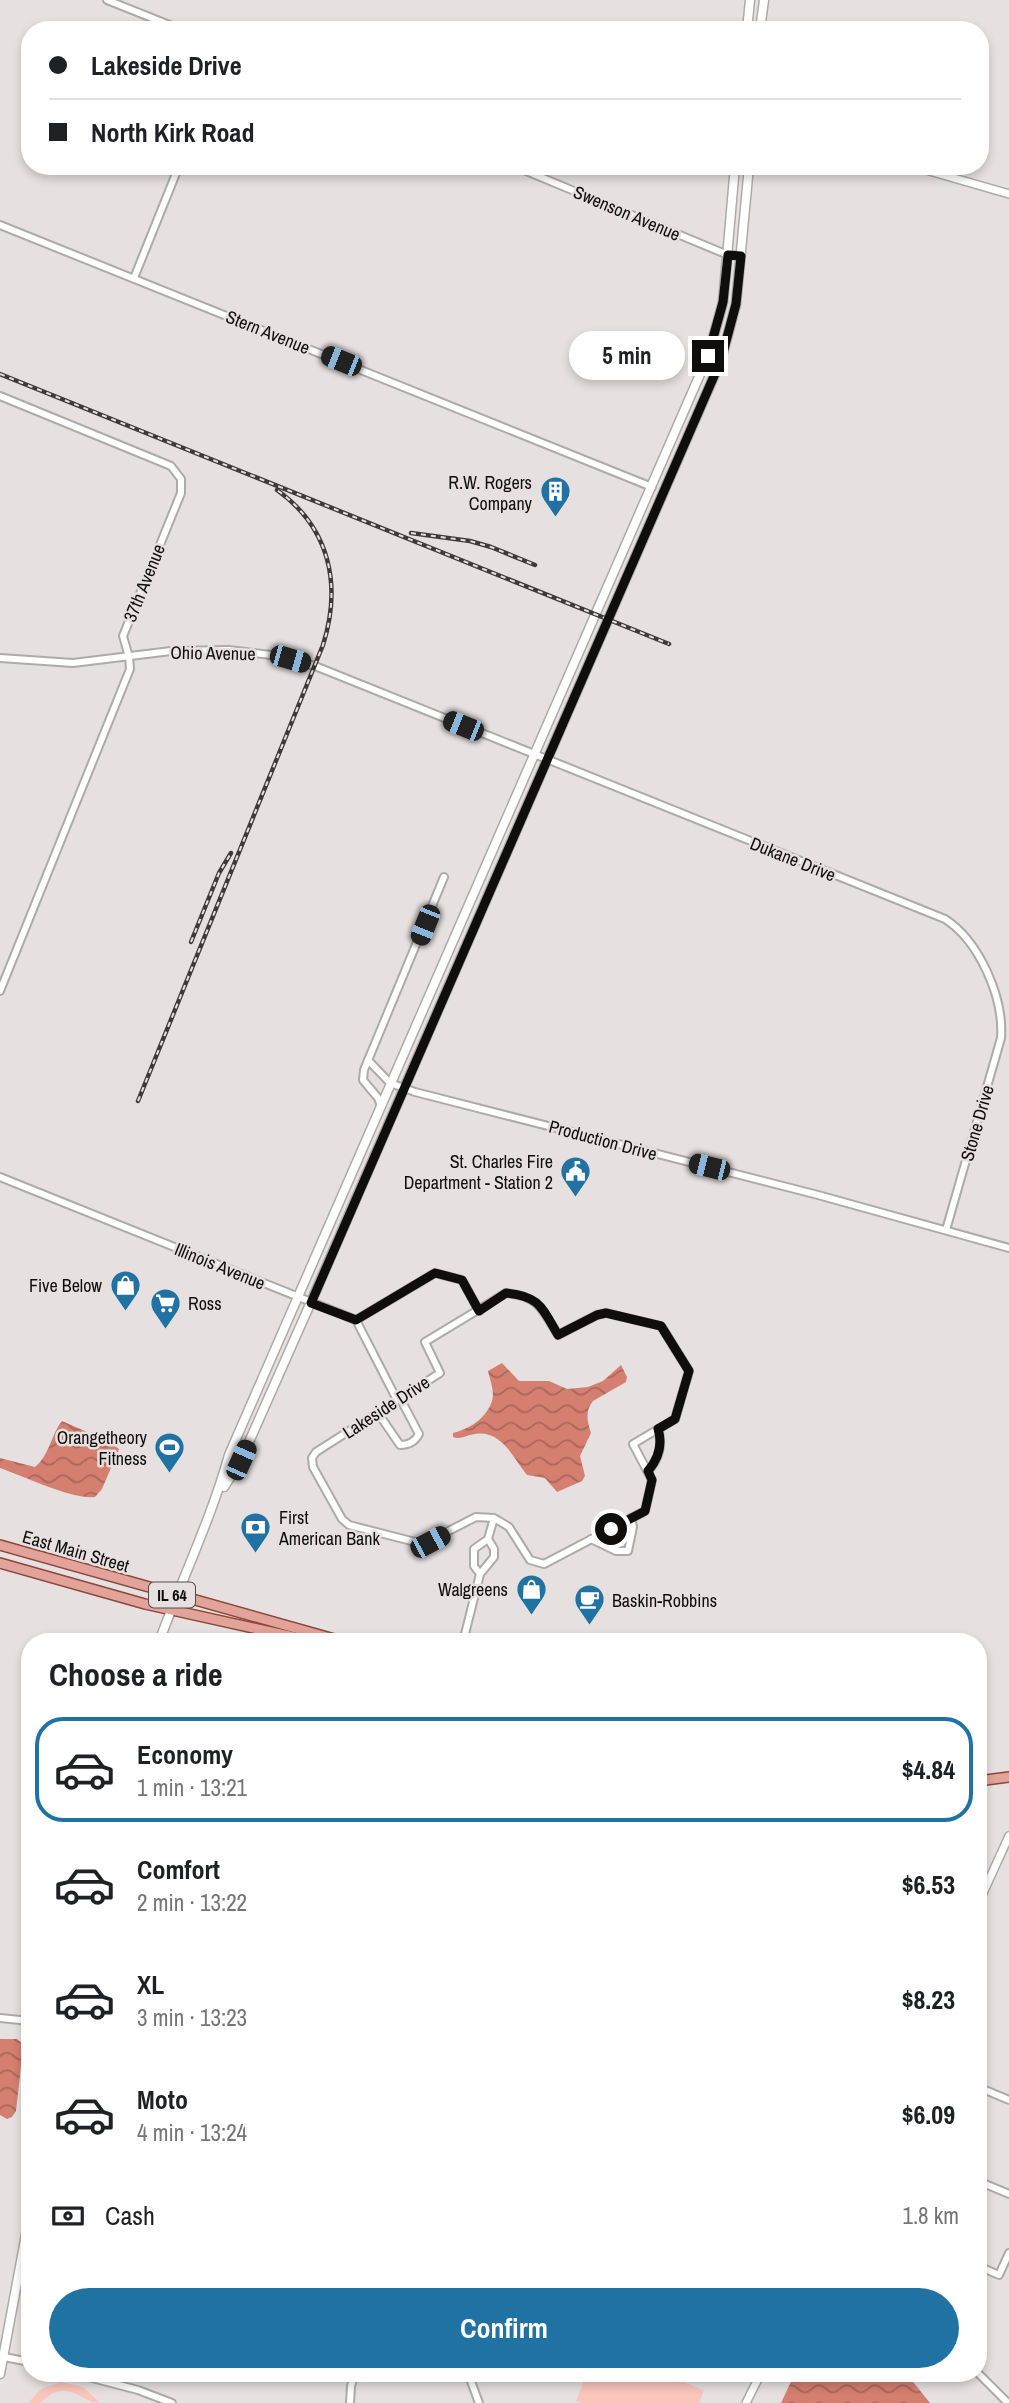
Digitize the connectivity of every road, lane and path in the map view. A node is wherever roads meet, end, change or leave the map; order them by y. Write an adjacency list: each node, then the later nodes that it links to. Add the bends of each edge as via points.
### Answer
1 (107, 0): 4 (street)
2 (750, 0): 5 (main road)
3 (764, 0): 6 (main road)
4 (160, 21)
5 (748, 21)
6 (761, 21)
7 (176, 175): 16 (street)
8 (536, 175): 14 (street, Swenson Avenue)
9 (734, 175): 14 (main road)
10 (748, 175): 15 (main road)
11 (943, 175): 12 (street)
12 (1009, 194)
13 (0, 225): 16 (street, Stern Avenue)
14 (728, 255): 15 (street, Swenson Avenue); 18 (main road, via 714,340)
15 (741, 256): 22 (main road, via 727,344)
16 (134, 278): 18 (street, Stern Avenue)
17 (0, 396): 19 (street, 37th Avenue, via 171,466 181,479 181,493 123,636)
18 (652, 487): 21 (main road)
19 (129, 657): 20 (street, Ohio Avenue, via 73,663); 21 (street, Ohio Avenue, via 206,649 271,654 315,666); 24 (street, 37th Avenue, via 129,670)
20 (0, 658)
21 (535, 755): 22 (street, Dukane Drive); 27 (main road)
22 (547, 760): 25 (street, Dukane Drive, via 944,919 963,933 973,948 996,992); 28 (main road)
23 (444, 877): 26 (street)
24 (0, 991)
25 (1001, 1016): 31 (street, Stone Drive, via 1001,1038)
26 (368, 1060): 27 (street, Production Drive); 29 (street, via 363,1080)
27 (390, 1083): 28 (street, Production Drive); 29 (main road)
28 (404, 1089): 31 (street, Production Drive); 34 (main road)
29 (381, 1106): 33 (main road)
30 (0, 1177): 33 (street, Illinois Avenue)
31 (946, 1230): 32 (street, Production Drive)
32 (1009, 1248)
33 (299, 1298): 34 (street, Illinois Avenue); 41 (main road, via 229,1455)
34 (311, 1303): 36 (street, Illinois Avenue); 41 (main road, via 241,1460)
35 (479, 1311): 36 (street, via 462,1280 435,1273); 37 (street, Lakeside Drive, via 425,1342 440,1373); 39 (street, Lakeside Drive, via 506,1293 532,1298 558,1335 606,1313 661,1326 689,1371 675,1419)
36 (356, 1320): 37 (street)
37 (399, 1399): 38 (street, Lakeside Drive); 38 (street, via 419,1434 416,1439 400,1445)
38 (378, 1413): 42 (street, Lakeside Drive, via 312,1458 342,1519 349,1525 423,1544 476,1517)
39 (658, 1429): 40 (street, via 661,1447); 40 (street, Lakeside Drive, via 633,1444)
40 (648, 1471): 43 (street, Lakeside Drive, via 652,1480 645,1511)
41 (218, 1495): 49 (main road)
42 (494, 1518): 44 (street); 45 (street, Lakeside Drive, via 509,1527 530,1560 544,1564)
43 (631, 1518): 45 (street, Lakeside Drive); 45 (street, via 634,1527 628,1551 616,1551)
44 (488, 1539): 48 (street, via 494,1557); 48 (street, via 474,1549 474,1566)
45 (591, 1539)
46 (0, 1545): 49 (main road, East Main Street / IL 64)
47 (0, 1563): 50 (main road, East Main Street / IL 64)
48 (480, 1574): 54 (street)
49 (176, 1596): 50 (main road); 53 (main road, East Main Street / IL 64)
50 (171, 1610): 51 (main road); 52 (main road, East Main Street / IL 64)
51 (162, 1633)
52 (275, 1633)
53 (312, 1633)
54 (465, 1633)
55 (1009, 1777): 56 (main road)
56 (987, 1781)
57 (1009, 1836): 58 (street)
58 (987, 1884)
59 (0, 2018): 60 (street)
60 (21, 2020)
61 (987, 2091): 62 (street)
62 (1009, 2100)
63 (987, 2185): 64 (street)
64 (1009, 2194)
65 (1009, 2253): 67 (street, via 999,2275)
66 (21, 2263): 68 (main road)
67 (987, 2270)
68 (4, 2357): 69 (street); 70 (main road)
69 (21, 2360)
70 (0, 2374)
71 (987, 2381): 77 (street)
72 (107, 2382): 79 (street)
73 (354, 2382): 80 (street)
74 (471, 2382): 78 (street)
75 (756, 2382): 81 (street)
76 (1009, 2391): 77 (street)
77 (1005, 2400)
78 (478, 2401)
79 (172, 2403)
80 (350, 2403)
81 (746, 2403)

